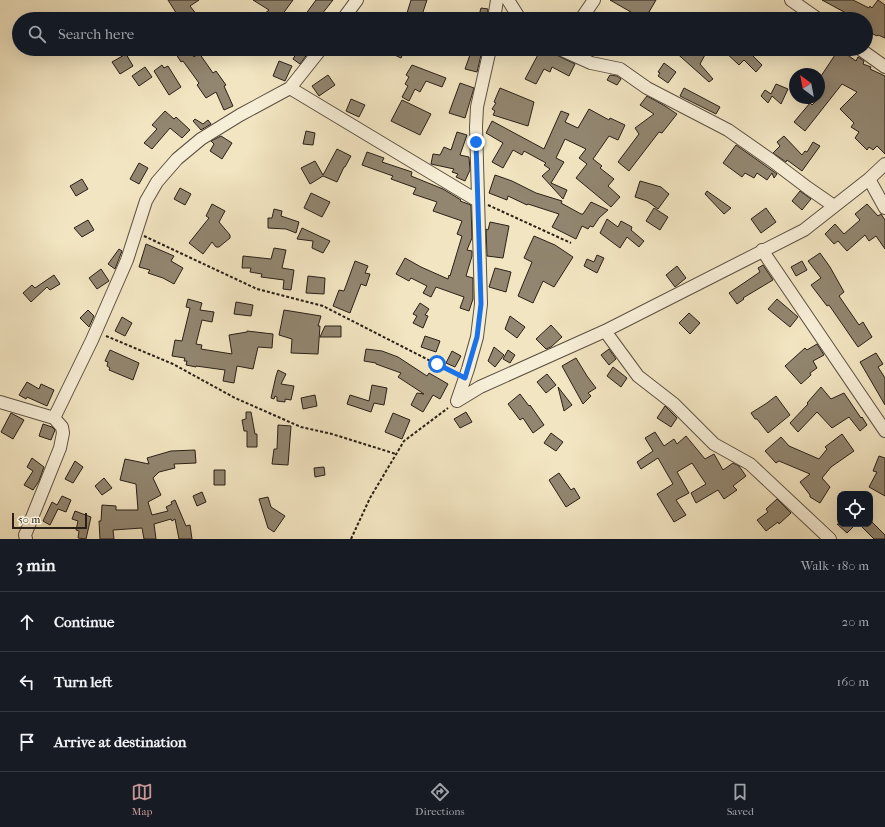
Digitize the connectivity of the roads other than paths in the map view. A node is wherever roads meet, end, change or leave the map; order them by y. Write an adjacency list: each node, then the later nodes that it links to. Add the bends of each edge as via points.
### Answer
1 (357, 0): 6 (street)
2 (497, 0): 7 (street)
3 (508, 0): 8 (street)
4 (594, 0): 9 (street)
5 (791, 0): 10 (street)
6 (348, 12)
7 (495, 12)
8 (516, 12)
9 (586, 12)
10 (808, 12)
11 (315, 56): 16 (street)
12 (488, 56): 19 (street, via 477,107)
13 (575, 56): 20 (street, via 590,63 620,69 646,88 728,130)
14 (870, 56): 15 (street)
15 (885, 67)
16 (290, 88): 19 (street); 25 (street, via 201,139 177,159 157,182 146,201 127,260)
17 (885, 164): 18 (street)
18 (869, 179): 20 (street); 21 (street)
19 (478, 201): 23 (street, via 481,304 477,337 457,401 480,387)
20 (834, 206): 22 (street, via 804,230)
21 (885, 208)
22 (762, 250): 23 (street); 26 (street)
23 (605, 331): 28 (street, via 638,376 674,404 714,444 750,464)
24 (0, 402): 25 (street)
25 (54, 418): 27 (street, via 62,427 60,448 25,535)
26 (885, 431)
27 (26, 539)
28 (830, 539)

